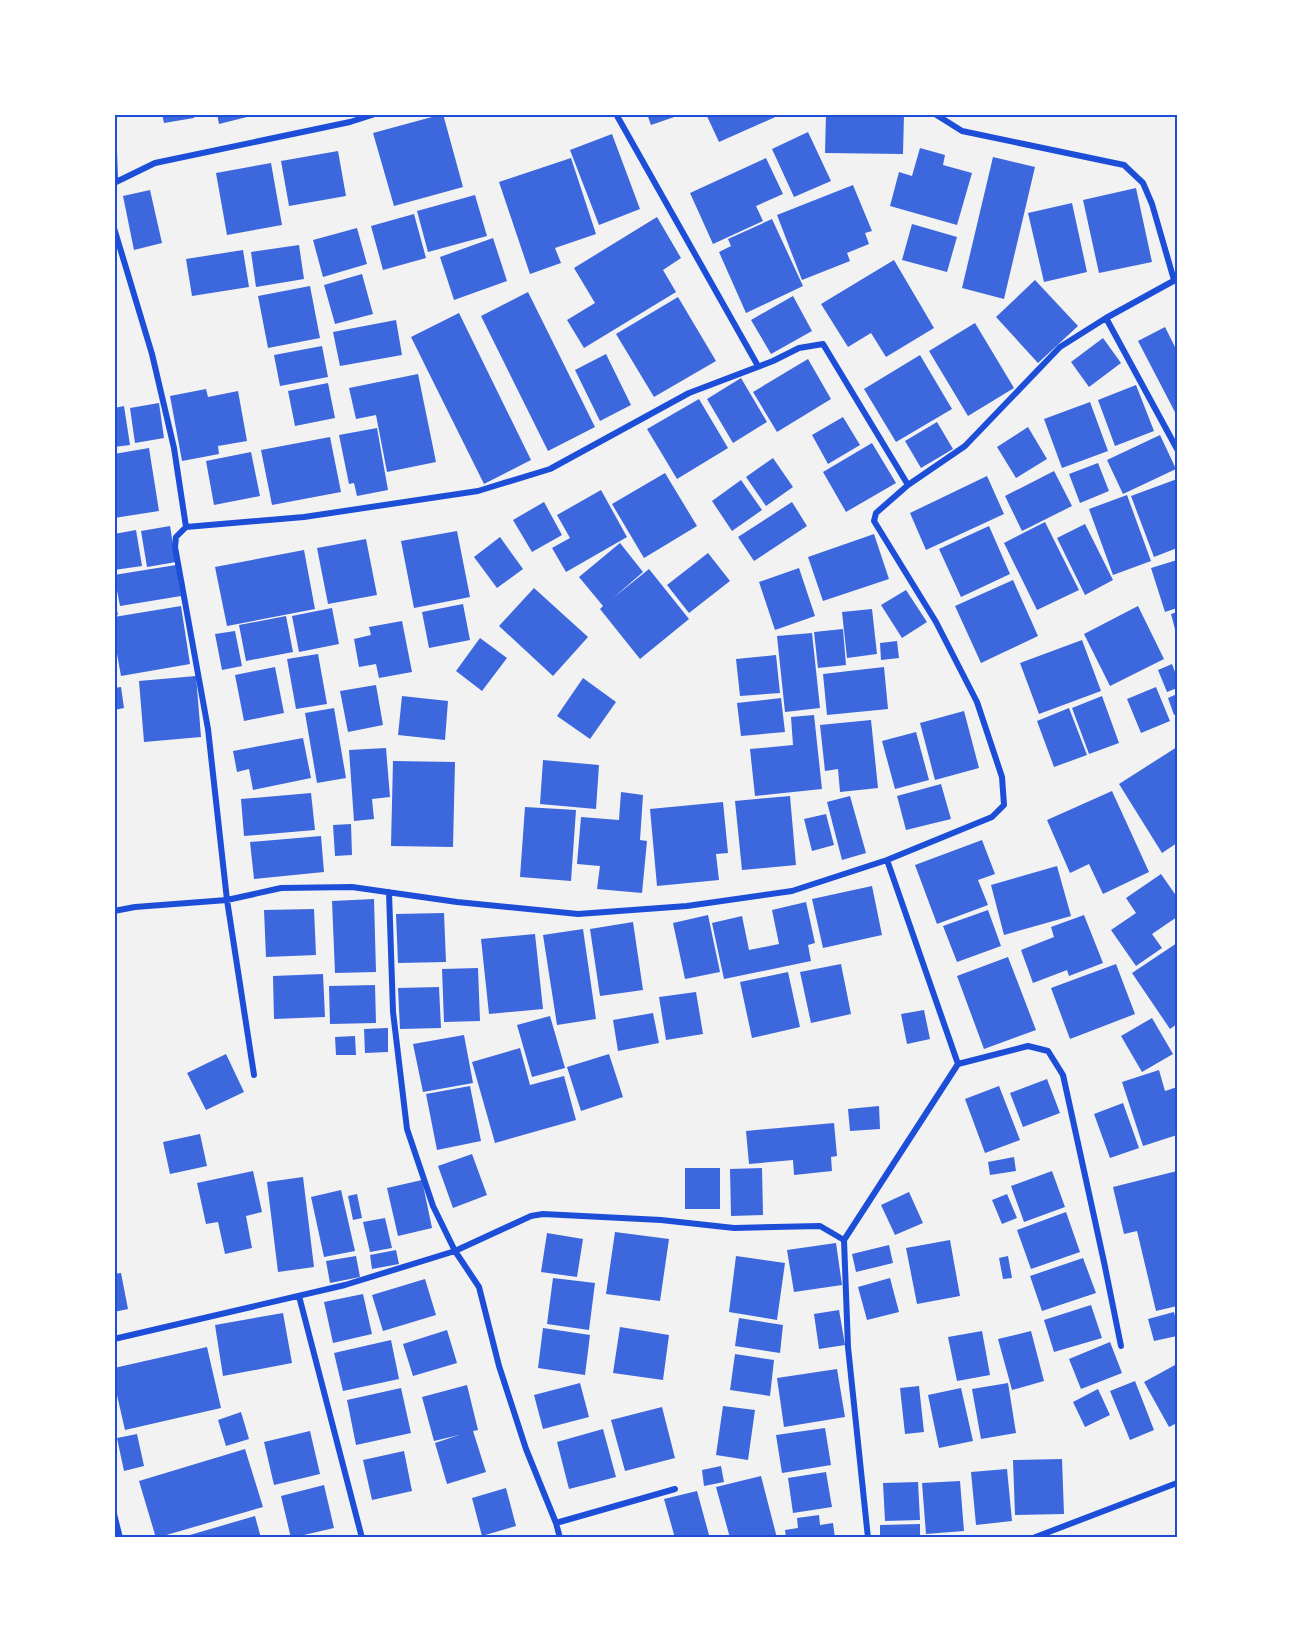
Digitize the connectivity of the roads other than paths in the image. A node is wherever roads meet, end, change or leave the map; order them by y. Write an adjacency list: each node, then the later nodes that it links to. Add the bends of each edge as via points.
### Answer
1 (347, 114): 5 (street)
2 (375, 114): 5 (street)
3 (616, 114): 11 (street)
4 (935, 114): 9 (street, via 962,131 1124,165 1143,183)
5 (350, 122): 7 (street, via 155,163)
6 (114, 151): 7 (street)
7 (115, 182)
8 (114, 228): 14 (street, via 152,354 174,448)
9 (1176, 279): 10 (street)
10 (1106, 318): 12 (street); 13 (street, via 1060,347 964,446)
11 (758, 366): 13 (street, via 799,348 822,344); 14 (street, via 689,393 550,469 478,491 304,517)
12 (1177, 449)
13 (908, 485): 15 (street, via 876,513 874,521 936,622 976,702 1002,777 1004,805 992,817)
14 (186, 527): 17 (street, via 176,537 175,547 208,729)
15 (887, 860): 16 (street, via 792,891 687,906 578,915); 19 (street)
16 (389, 892): 17 (street, via 352,887 281,888); 22 (street, via 393,1012 407,1129 433,1206)
17 (227, 900): 18 (street); 20 (street)
18 (114, 911)
19 (958, 1064): 21 (street); 25 (street, via 1028,1046 1048,1051 1063,1075)
20 (255, 1075)
21 (844, 1240): 22 (street, via 820,1226 734,1228 543,1214); 33 (street, via 848,1347)
22 (455, 1251): 23 (street); 29 (street, via 479,1287 526,1449)
23 (299, 1296): 24 (street); 31 (street)
24 (114, 1339)
25 (1121, 1346)
26 (1177, 1483): 34 (street)
27 (675, 1489): 29 (street)
28 (114, 1514): 30 (street)
29 (556, 1523): 32 (street)
30 (120, 1538)
31 (362, 1538)
32 (560, 1538)
33 (868, 1538)
34 (1033, 1538)

